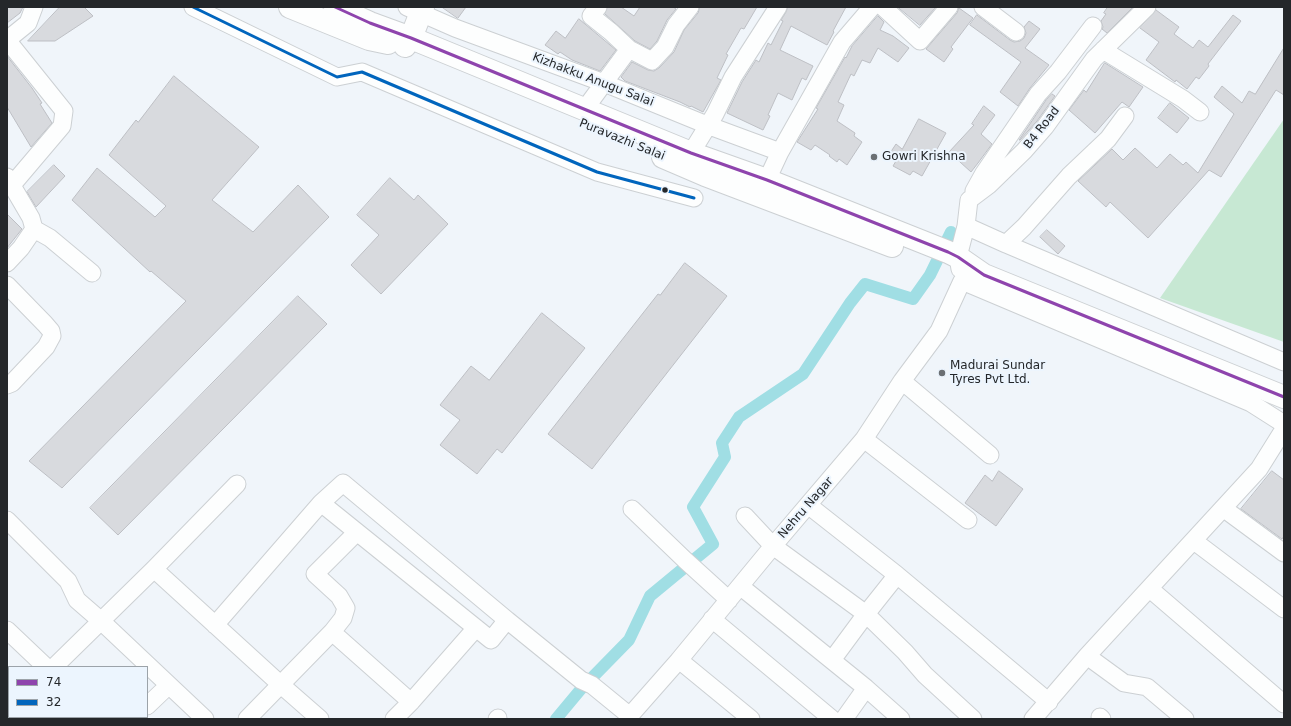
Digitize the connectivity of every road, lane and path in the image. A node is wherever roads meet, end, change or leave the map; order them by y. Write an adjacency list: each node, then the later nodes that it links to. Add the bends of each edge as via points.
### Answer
1 (34, 7): 16 (street, via 28,23)
2 (193, 7): 29 (street, via 336,77 362,72 597,172)
3 (290, 7): 17 (main road, Puravazhi Salai, via 369,39)
4 (335, 7): 17 (main road, Puravazhi Salai)
5 (598, 7): 18 (street, via 591,16)
6 (690, 7): 18 (street, via 676,25 665,47 652,61)
7 (778, 7): 24 (street, via 733,77)
8 (872, 7): 25 (street, via 842,42)
9 (883, 7): 10 (street, via 920,40)
10 (949, 7)
11 (983, 7): 15 (street)
12 (1147, 7): 19 (street, B4 Road)
13 (417, 9): 17 (main road); 20 (street, Kizhakku Anugu Salai, via 454,28)
14 (1093, 26): 30 (street, via 1038,94 984,173)
15 (1016, 32)
16 (7, 40): 28 (street, via 64,111 62,126)
17 (408, 42): 21 (main road, Puravazhi Salai); 34 (main road, Puravazhi Salai, via 428,60 705,175)
18 (628, 48): 20 (street)
19 (1103, 50): 22 (street); 30 (street, B4 Road, via 1024,151 989,185)
20 (604, 83): 21 (street); 24 (street, Kizhakku Anugu Salai)
21 (584, 110): 26 (main road, Puravazhi Salai)
22 (1200, 112)
23 (1125, 116): 33 (street, via 1108,139 1069,176)
24 (707, 125): 25 (street, Kizhakku Anugu Salai); 26 (street)
25 (780, 152): 27 (street)
26 (691, 153): 27 (main road, Puravazhi Salai)
27 (767, 180): 34 (main road, Puravazhi Salai)
28 (10, 181): 32 (street, via 31,218)
29 (694, 198)
30 (969, 200): 31 (street)
31 (966, 226): 33 (street); 34 (street)
32 (34, 229): 35 (street); 36 (street, via 50,238)
33 (1006, 244): 39 (street)
34 (943, 255): 37 (street); 42 (main road, Puravazhi Salai, via 984,275)
35 (7, 263)
36 (92, 273)
37 (962, 281): 40 (street, Nehru Nagar, via 938,331); 43 (street, via 1252,403)
38 (7, 285): 41 (street, via 48,327 52,336 46,347 12,383)
39 (1284, 362)
40 (902, 381): 45 (street, Nehru Nagar); 46 (street)
41 (7, 385)
42 (1284, 397)
43 (1284, 424)
44 (1284, 429): 50 (street, via 1259,468)
45 (864, 440): 49 (street, Nehru Nagar); 54 (street)
46 (990, 455)
47 (237, 484): 59 (street)
48 (321, 503): 55 (street); 68 (street, via 343,483); 69 (street)
49 (808, 504): 57 (street, Nehru Nagar); 60 (street)
50 (1223, 508): 56 (street); 58 (street)
51 (632, 509): 63 (street)
52 (745, 516): 57 (street)
53 (7, 520): 67 (street, via 68,581 77,600)
54 (968, 520)
55 (357, 532): 70 (street); 72 (street, via 315,574 339,596 346,608 343,618)
56 (1194, 541): 62 (street); 64 (street)
57 (773, 546): 61 (street, Nehru Nagar); 65 (street)
58 (1284, 553)
59 (154, 569): 67 (street); 69 (street)
60 (897, 575): 65 (street); 82 (street)
61 (740, 586): 63 (street, Nehru Nagar); 75 (street)
62 (1150, 589): 73 (street); 83 (street)
63 (729, 600): 66 (street, Nehru Nagar)
64 (1284, 609)
65 (866, 614): 75 (street); 94 (street, via 925,675)
66 (712, 619): 74 (street, Nehru Nagar); 91 (street)
67 (100, 620): 77 (street); 79 (street)
68 (507, 620): 70 (street, via 491,640); 85 (street)
69 (215, 625): 78 (street)
70 (476, 628): 81 (street)
71 (7, 630): 76 (street)
72 (332, 632): 78 (street); 81 (street)
73 (1088, 656): 82 (street); 96 (street, via 1124,683 1147,687)
74 (679, 660): 85 (street, Nehru Nagar); 90 (street)
75 (832, 660): 80 (street)
76 (45, 666)
77 (55, 666)
78 (280, 684): 87 (street); 88 (street)
79 (169, 685): 84 (street); 86 (street)
80 (866, 688): 92 (street); 93 (street)
81 (411, 702): 89 (street)
82 (1049, 702): 95 (street)
83 (1284, 704)
84 (148, 705)
85 (628, 717)
86 (205, 719)
87 (247, 719)
88 (320, 719)
89 (394, 719)
90 (751, 719)
91 (832, 719)
92 (844, 719)
93 (901, 719)
94 (973, 719)
95 (1033, 719)
96 (1185, 719)

